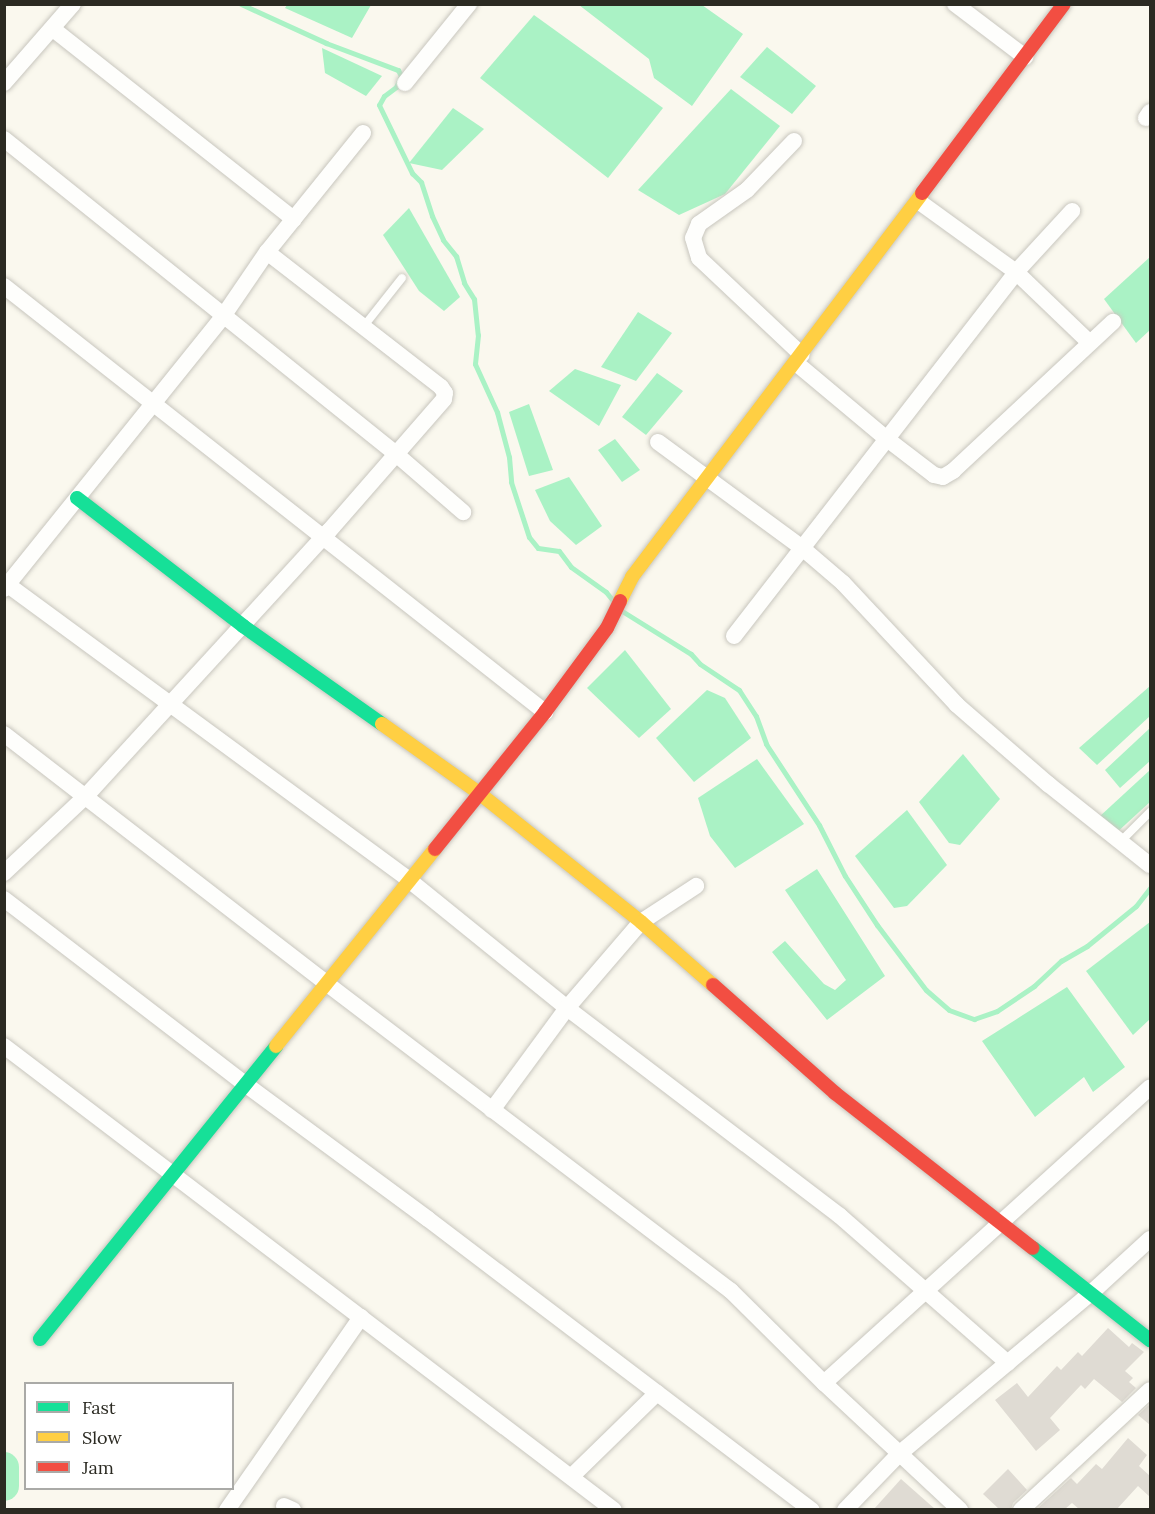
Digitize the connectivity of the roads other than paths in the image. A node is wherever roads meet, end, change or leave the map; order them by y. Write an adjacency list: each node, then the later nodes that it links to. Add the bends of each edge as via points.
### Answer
1 (73, 4): 5 (street)
2 (470, 4): 7 (street)
3 (955, 4): 6 (street)
4 (1064, 4): 6 (street)
5 (53, 29): 8 (street); 14 (street)
6 (1024, 57): 12 (street)
7 (405, 82)
8 (4, 83)
9 (363, 133): 14 (street)
10 (4, 139): 19 (street)
11 (794, 141): 23 (street, via 747,190 699,224 693,238 699,258)
12 (918, 201): 16 (street); 23 (street)
13 (1072, 211): 16 (street)
14 (294, 219): 15 (street)
15 (267, 252): 19 (street); 21 (street)
16 (1016, 272): 22 (street); 25 (street)
17 (402, 278): 21 (lane)
18 (4, 286): 24 (street)
19 (224, 315): 24 (street); 27 (street)
20 (1113, 322): 22 (street)
21 (364, 326): 27 (street, via 445,393)
22 (1089, 342): 25 (street, via 943,477 934,475)
23 (799, 359): 25 (street); 28 (street)
24 (153, 403): 29 (street); 31 (street)
25 (887, 439): 32 (street)
26 (658, 442): 28 (street)
27 (396, 454): 30 (street); 31 (street)
28 (707, 477): 32 (street); 37 (street, via 632,576 607,628)
29 (77, 498): 33 (street); 34 (street)
30 (463, 512)
31 (322, 538): 34 (street); 37 (street)
32 (801, 547): 35 (street); 42 (street, via 843,583 957,705)
33 (6, 587): 36 (street)
34 (243, 626): 36 (street); 39 (street)
35 (734, 636)
36 (171, 705): 40 (street); 45 (street)
37 (545, 712): 39 (street)
38 (4, 734): 40 (street)
39 (479, 793): 45 (street); 48 (street)
40 (85, 797): 44 (street); 49 (street)
41 (1150, 812): 42 (lane)
42 (1122, 840): 43 (street)
43 (1150, 865)
44 (4, 873)
45 (409, 880): 49 (street); 50 (street)
46 (696, 886): 48 (street)
47 (4, 898): 52 (street)
48 (641, 922): 50 (street); 56 (street, via 836,1093)
49 (326, 983): 52 (street); 54 (street)
50 (567, 1008): 54 (street); 58 (street, via 840,1216)
51 (4, 1046): 55 (street)
52 (245, 1084): 55 (street); 66 (street)
53 (1150, 1087): 56 (street)
54 (492, 1110): 64 (street, via 731,1291)
55 (173, 1173): 60 (street); 61 (street)
56 (1003, 1223): 58 (street); 59 (street)
57 (1150, 1239): 59 (street)
58 (927, 1291): 63 (street); 64 (street)
59 (1091, 1293): 62 (street); 63 (street)
60 (361, 1317): 68 (street); 69 (street)
61 (40, 1339)
62 (1150, 1340)
63 (1008, 1363): 67 (street)
64 (824, 1383): 67 (street)
65 (1150, 1390): 74 (street)
66 (657, 1393): 68 (street); 71 (street)
67 (899, 1454): 72 (street); 73 (street)
68 (572, 1476): 70 (street)
69 (227, 1509)
70 (614, 1509)
71 (812, 1509)
72 (845, 1509)
73 (960, 1509)
74 (1021, 1509)

